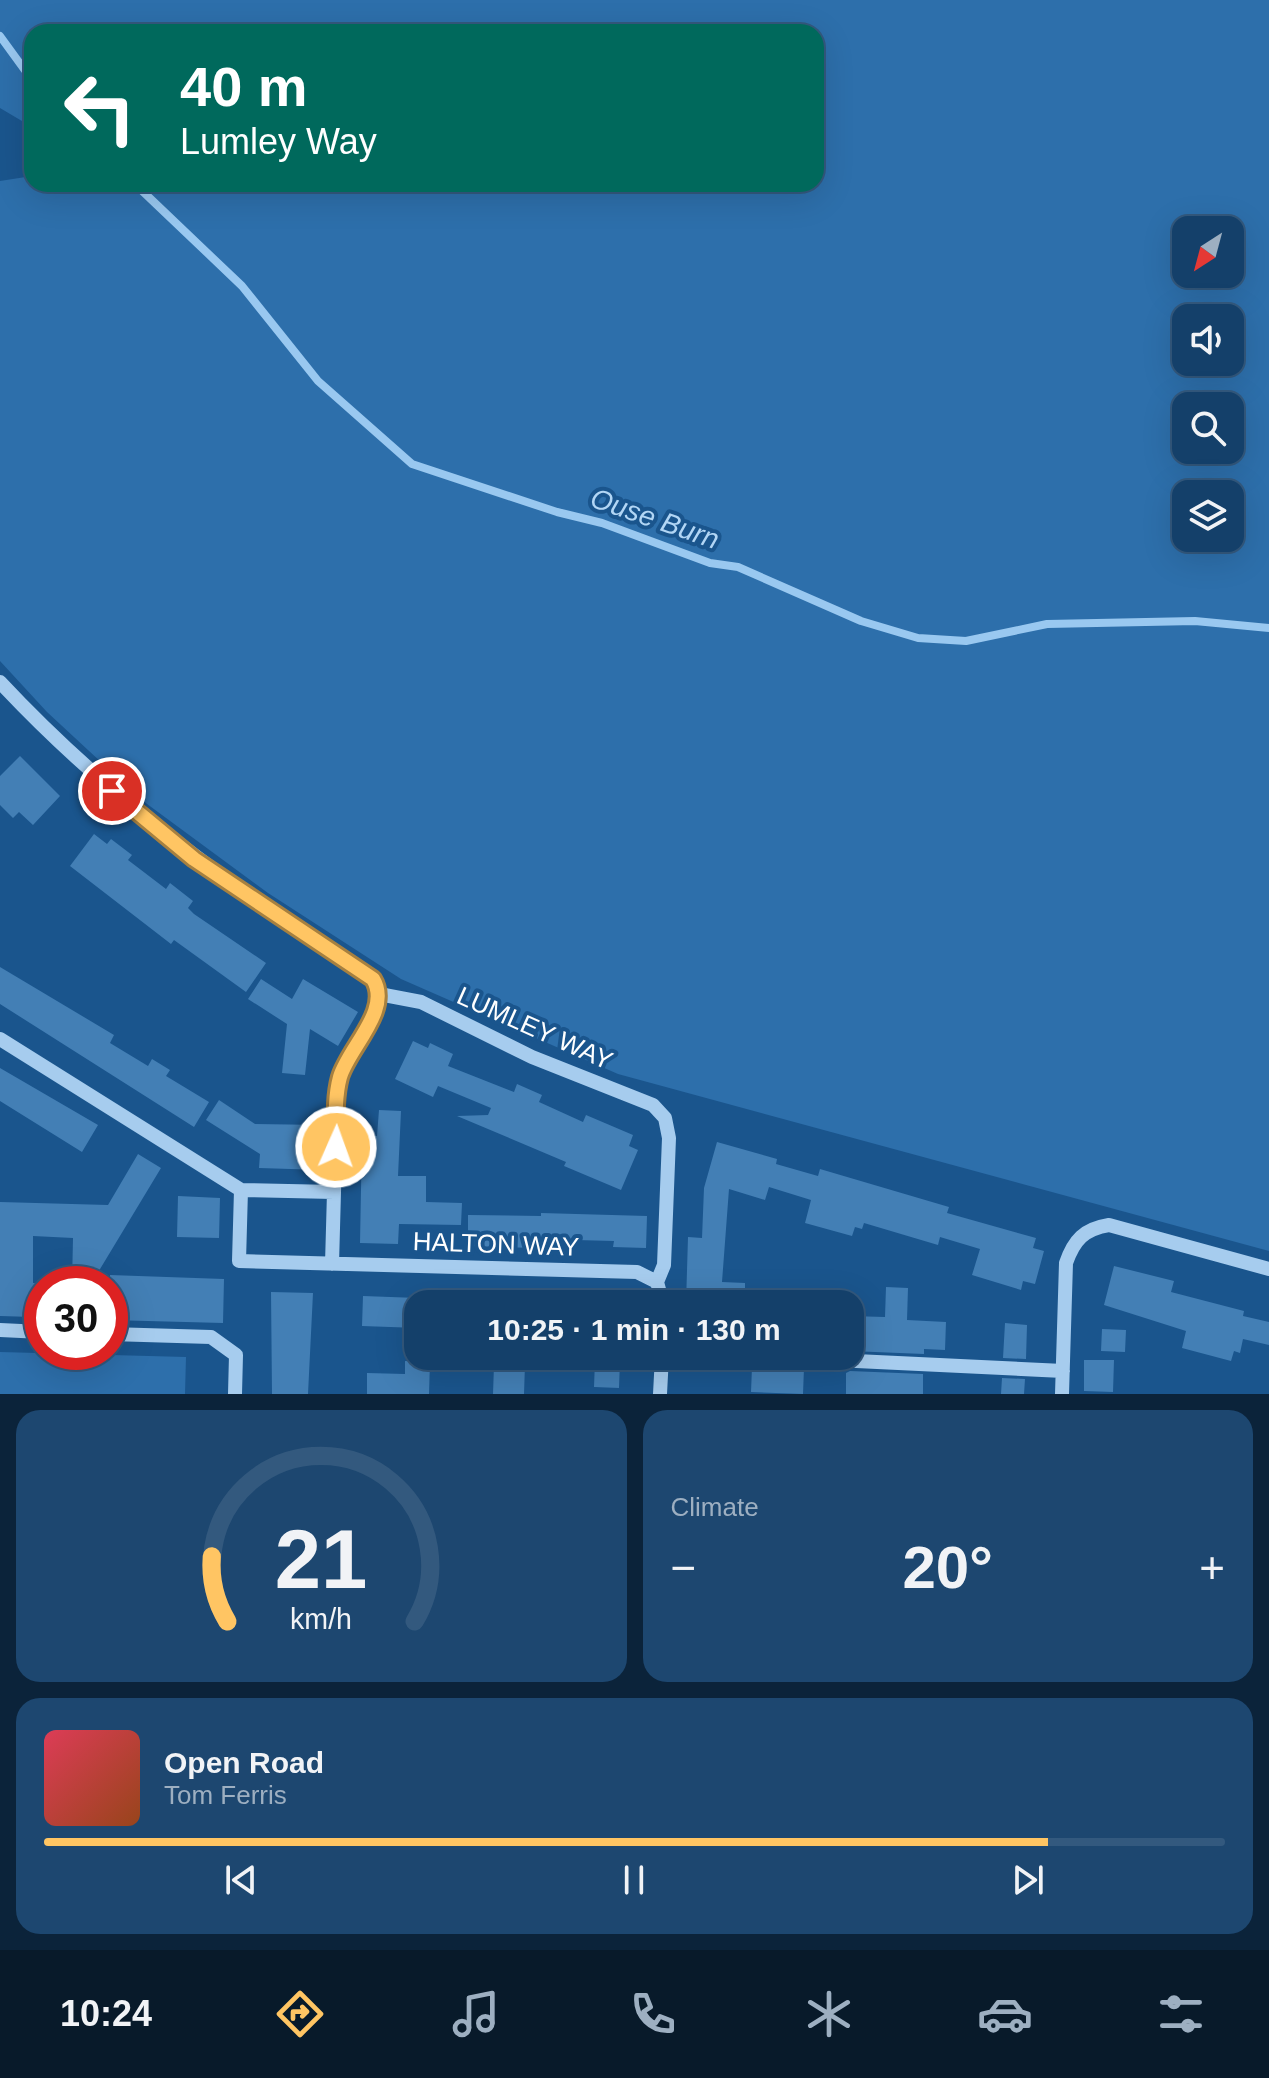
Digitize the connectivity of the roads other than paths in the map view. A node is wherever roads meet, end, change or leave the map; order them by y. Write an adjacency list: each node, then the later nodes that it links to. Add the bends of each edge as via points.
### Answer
1 (0, 682): 2 (street, via 92,774 194,859 373,979)
2 (379, 994): 5 (street, via 341,1072); 8 (street, LUMLEY WAY, via 421,1002 532,1057 653,1105 665,1118 669,1138 664,1265)
3 (0, 1039): 4 (street)
4 (241, 1190): 5 (street); 6 (street, HALTON WAY, via 239,1261)
5 (334, 1192): 6 (street)
6 (332, 1264): 8 (street, HALTON WAY, via 637,1272)
7 (1269, 1269): 15 (street, via 1109,1225 1090,1228 1072,1246 1066,1263)
8 (657, 1282): 9 (street)
9 (659, 1290)
10 (0, 1330): 11 (street)
11 (24, 1331)
12 (128, 1335): 16 (street, via 211,1337 236,1355)
13 (864, 1361): 15 (street)
14 (661, 1370): 17 (street)
15 (1063, 1371): 18 (street)
16 (235, 1394)
17 (660, 1394)
18 (1062, 1394)

